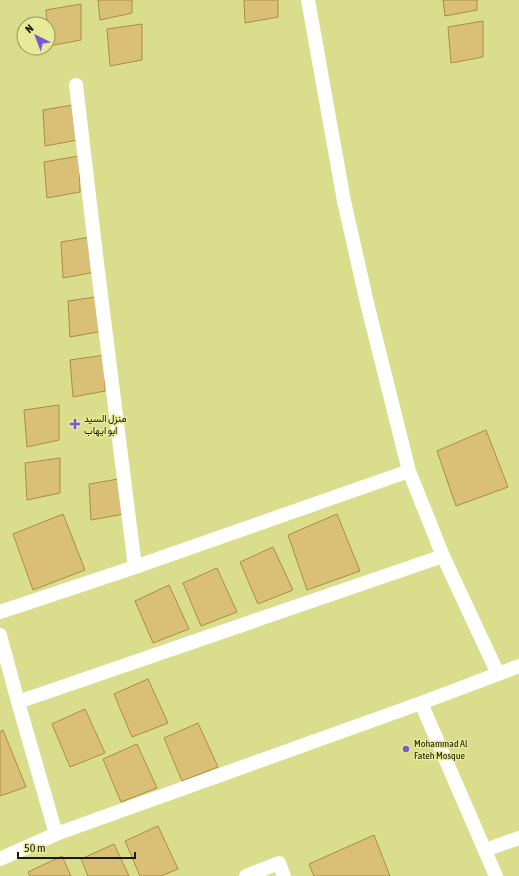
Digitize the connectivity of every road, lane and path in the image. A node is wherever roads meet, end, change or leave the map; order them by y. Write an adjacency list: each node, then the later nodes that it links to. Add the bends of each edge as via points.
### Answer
1 (308, 0): 3 (street, via 344,201)
2 (76, 86): 5 (street)
3 (409, 471): 4 (street); 5 (street)
4 (443, 556): 9 (street); 10 (street)
5 (135, 567): 6 (street)
6 (0, 612)
7 (0, 635): 10 (street)
8 (519, 666): 9 (street)
9 (498, 674): 11 (street)
10 (18, 702): 12 (street)
11 (421, 703): 12 (street); 14 (street)
12 (56, 834): 15 (street)
13 (519, 838): 14 (street)
14 (485, 850): 18 (street)
15 (0, 859)
16 (246, 876): 17 (street, via 279,863)
17 (284, 876)
18 (496, 876)

